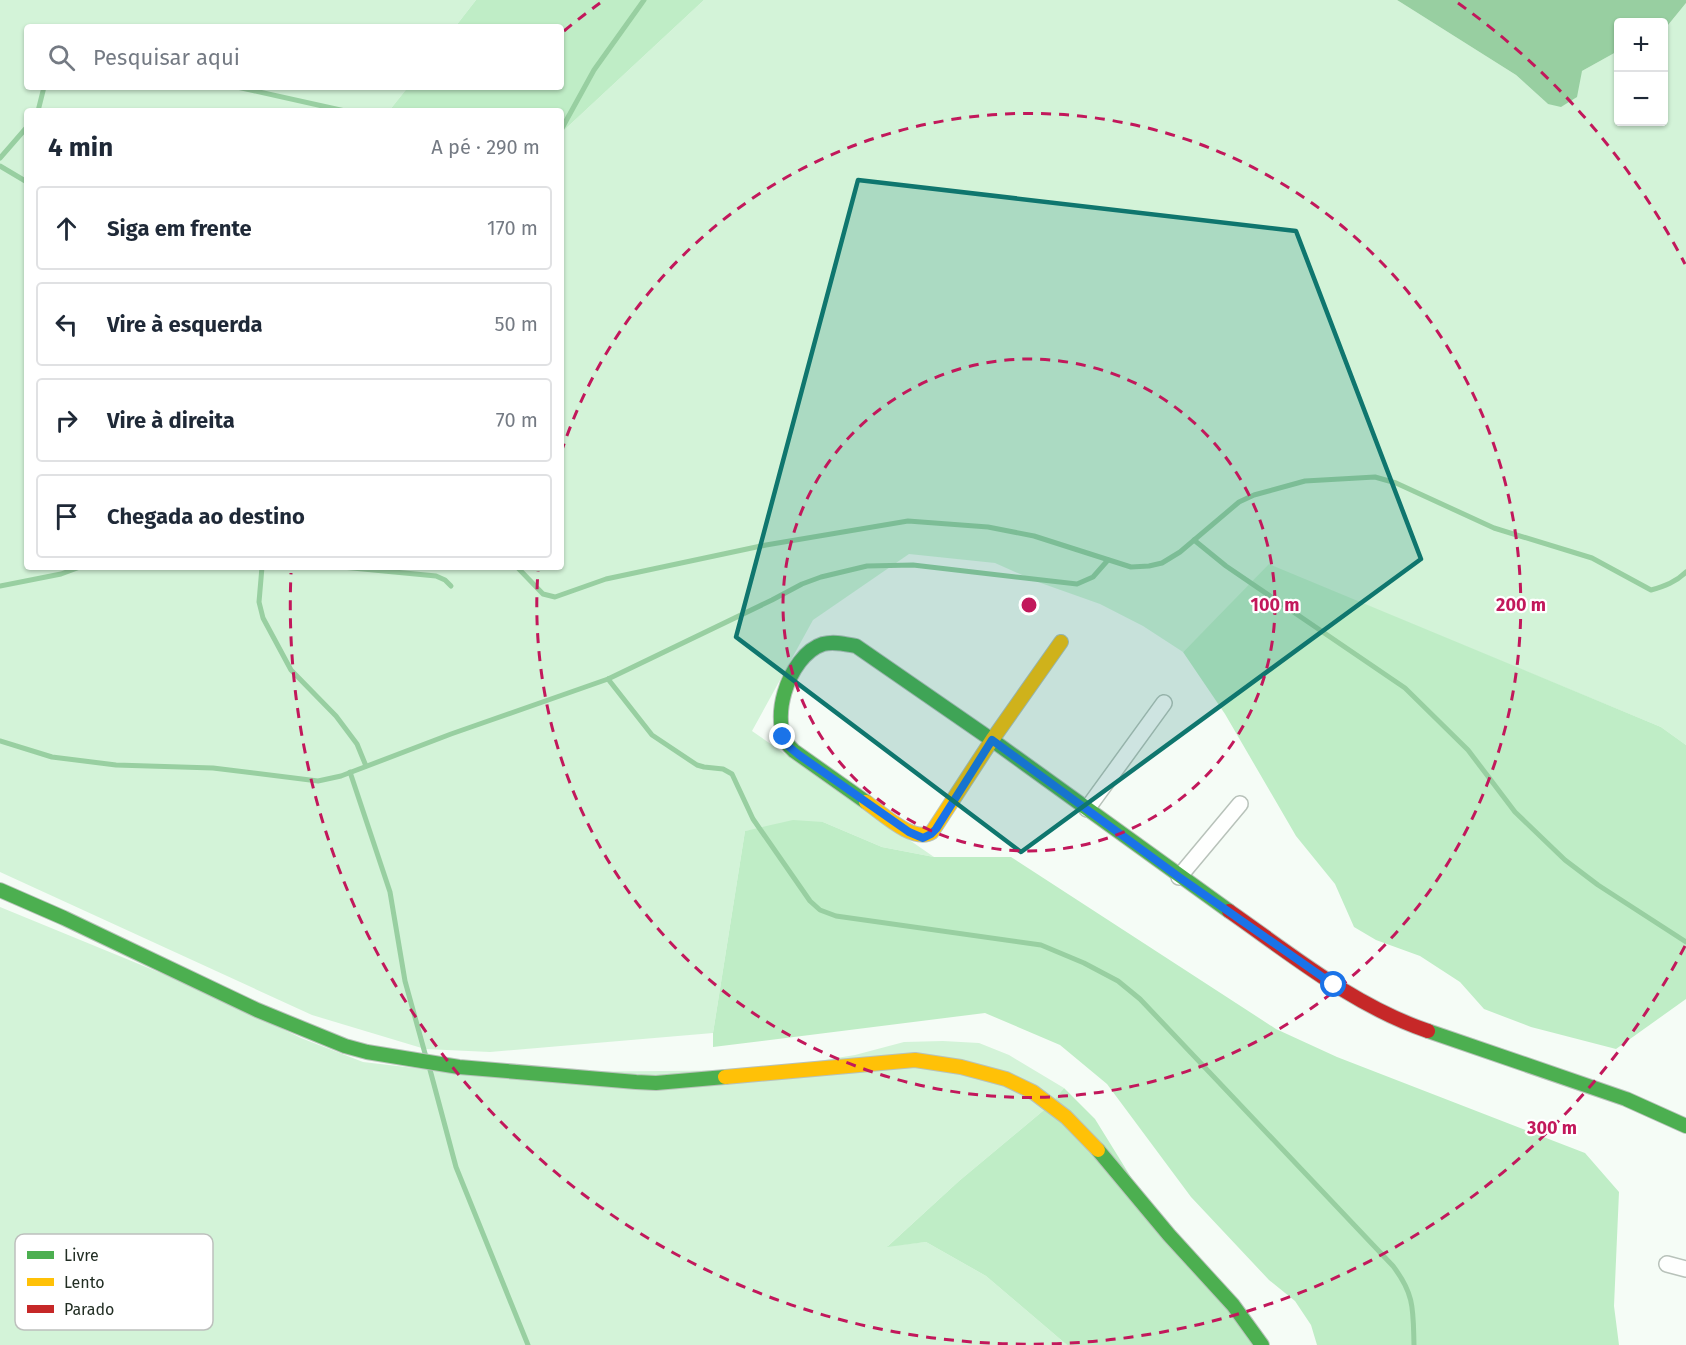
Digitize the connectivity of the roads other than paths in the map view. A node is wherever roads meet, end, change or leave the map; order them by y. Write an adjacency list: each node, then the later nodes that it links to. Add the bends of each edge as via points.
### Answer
1 (1060, 642): 3 (street)
2 (1164, 703): 5 (street)
3 (992, 740): 3 (street, via 880,661 844,642 824,643 809,652 789,675 784,690 781,726 788,746 923,838 936,829); 5 (street)
4 (1240, 804): 6 (street)
5 (1087, 809): 6 (street)
6 (1179, 877): 8 (street, via 1334,985 1379,1011 1441,1037 1626,1099)
7 (0, 890): 11 (street, via 257,1010 367,1053 459,1067 656,1083 915,1060 1009,1081 1050,1103 1082,1131)
8 (1686, 1126)
9 (1667, 1264): 10 (street)
10 (1686, 1269)
11 (1262, 1345)

